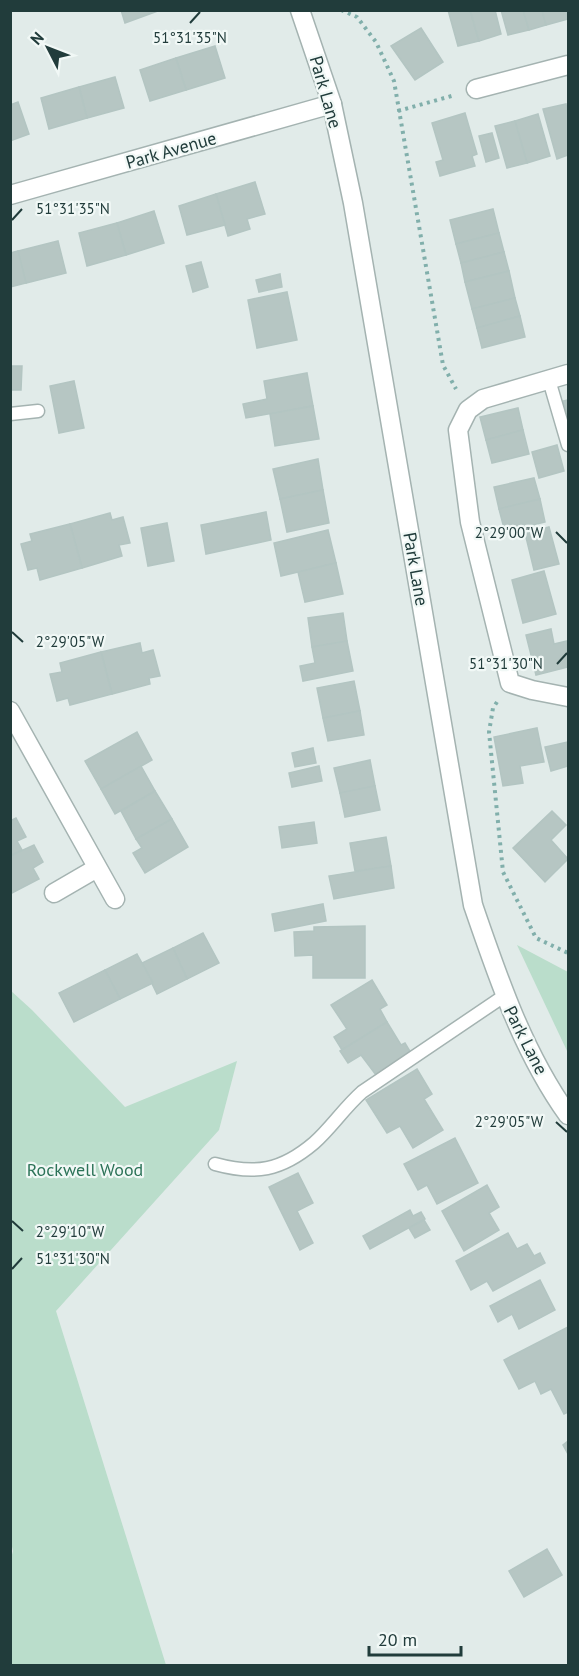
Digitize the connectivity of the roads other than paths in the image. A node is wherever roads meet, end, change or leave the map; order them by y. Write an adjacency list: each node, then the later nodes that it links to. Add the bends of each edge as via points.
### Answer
1 (300, 10): 4 (street, Park Lane)
2 (568, 65): 3 (street)
3 (476, 89)
4 (332, 104): 5 (street, Park Avenue); 16 (street, Park Lane, via 353,203 473,905)
5 (10, 195)
6 (568, 374): 7 (street)
7 (549, 380): 10 (lane); 11 (street, via 483,399 468,410 458,429 470,522 510,683)
8 (38, 411): 9 (lane)
9 (10, 414)
10 (568, 445)
11 (568, 697)
12 (10, 711): 13 (street)
13 (97, 868): 14 (street); 15 (street)
14 (54, 893)
15 (115, 899)
16 (504, 996): 17 (street, Park Lane, via 553,1094); 18 (lane, via 362,1092 315,1143 289,1160 262,1171 239,1171)
17 (568, 1115)
18 (214, 1164)

